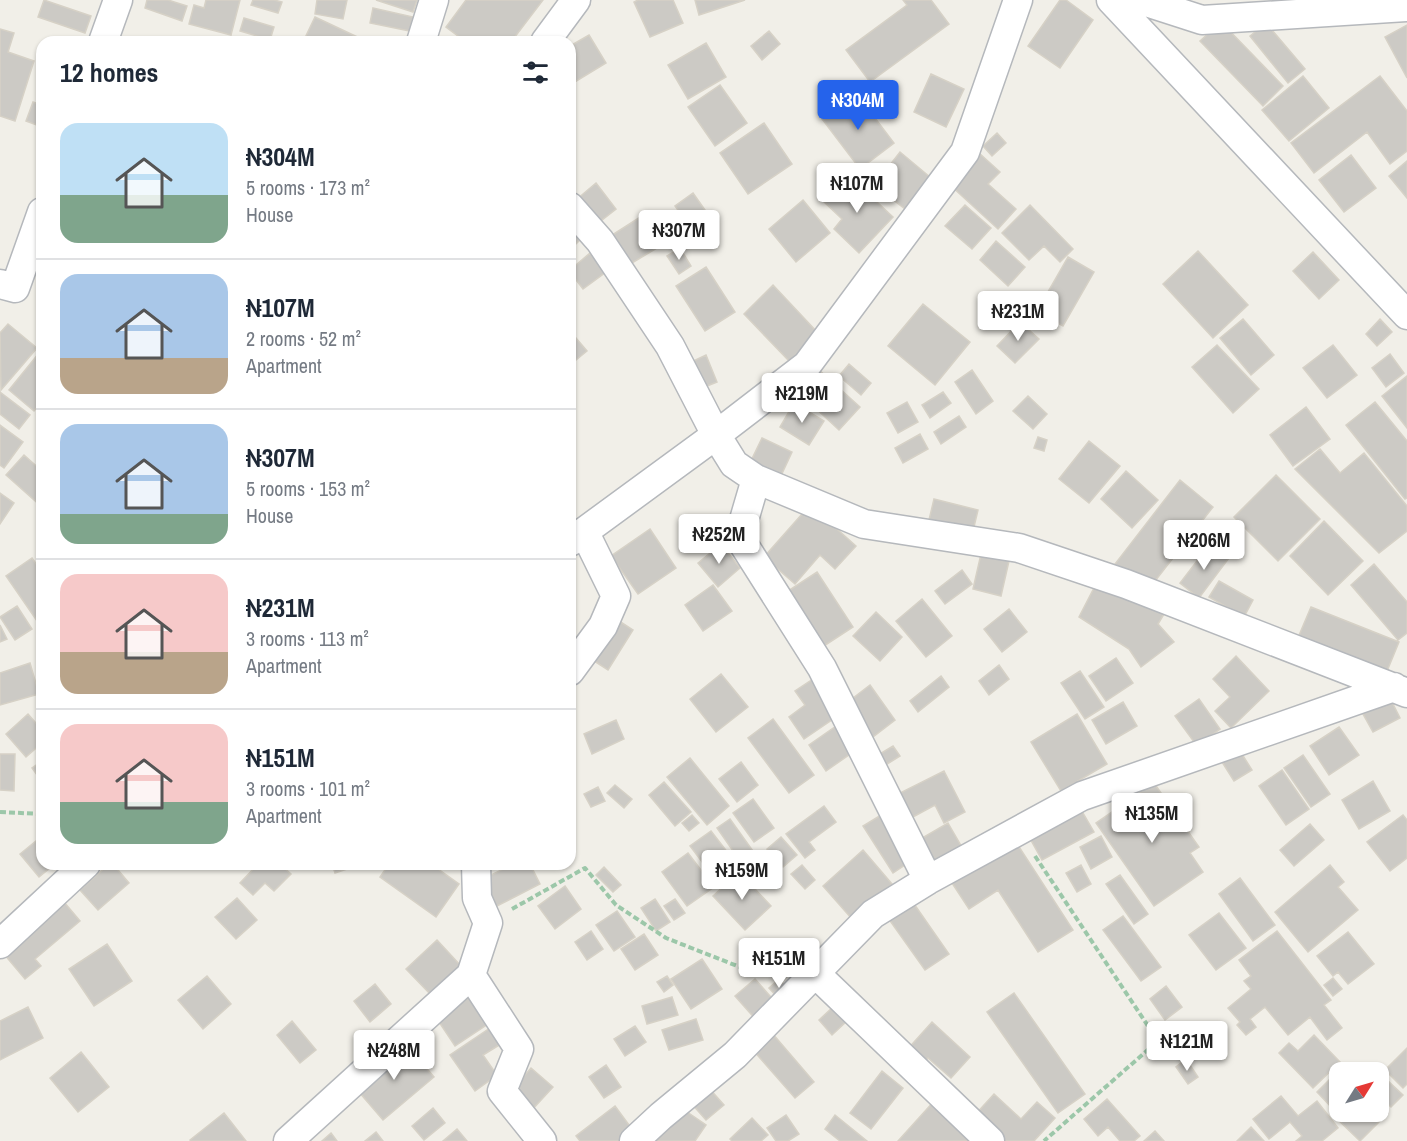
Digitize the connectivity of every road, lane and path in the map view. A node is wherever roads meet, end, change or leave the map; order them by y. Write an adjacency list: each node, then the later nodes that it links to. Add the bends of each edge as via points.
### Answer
1 (118, 0): 8 (street)
2 (434, 0): 9 (street)
3 (576, 0): 10 (street)
4 (1018, 0): 15 (street, via 965,152 807,365)
5 (1112, 0): 14 (street)
6 (1140, 0): 7 (street, via 1202,20)
7 (1407, 7)
8 (105, 36)
9 (423, 36)
10 (549, 36)
11 (576, 214): 15 (street, via 600,241 670,346)
12 (36, 229): 13 (street, via 15,288)
13 (0, 284)
14 (1407, 315)
15 (716, 435): 16 (street, via 734,464); 17 (street)
16 (756, 479): 19 (street, via 864,524 1019,548 1126,584); 25 (street, via 738,537 822,668)
17 (577, 537): 18 (street, via 616,596 603,626)
18 (576, 663)
19 (1401, 690): 22 (street, via 1082,796)
20 (0, 812): 21 (path)
21 (36, 814)
22 (1018, 830): 25 (street); 34 (path, via 1158,1041)
23 (80, 870): 27 (street)
24 (476, 870): 26 (street, via 477,898)
25 (928, 880): 29 (street, via 873,914)
26 (488, 923): 28 (street); 29 (path, via 585,868 616,905 666,938 750,971 780,974)
27 (0, 944)
28 (471, 975): 30 (street); 31 (street, via 519,1049 502,1091)
29 (807, 983): 32 (street, via 735,1055); 33 (street)
30 (288, 1141)
31 (542, 1141)
32 (634, 1141)
33 (990, 1141)
34 (1044, 1141)

